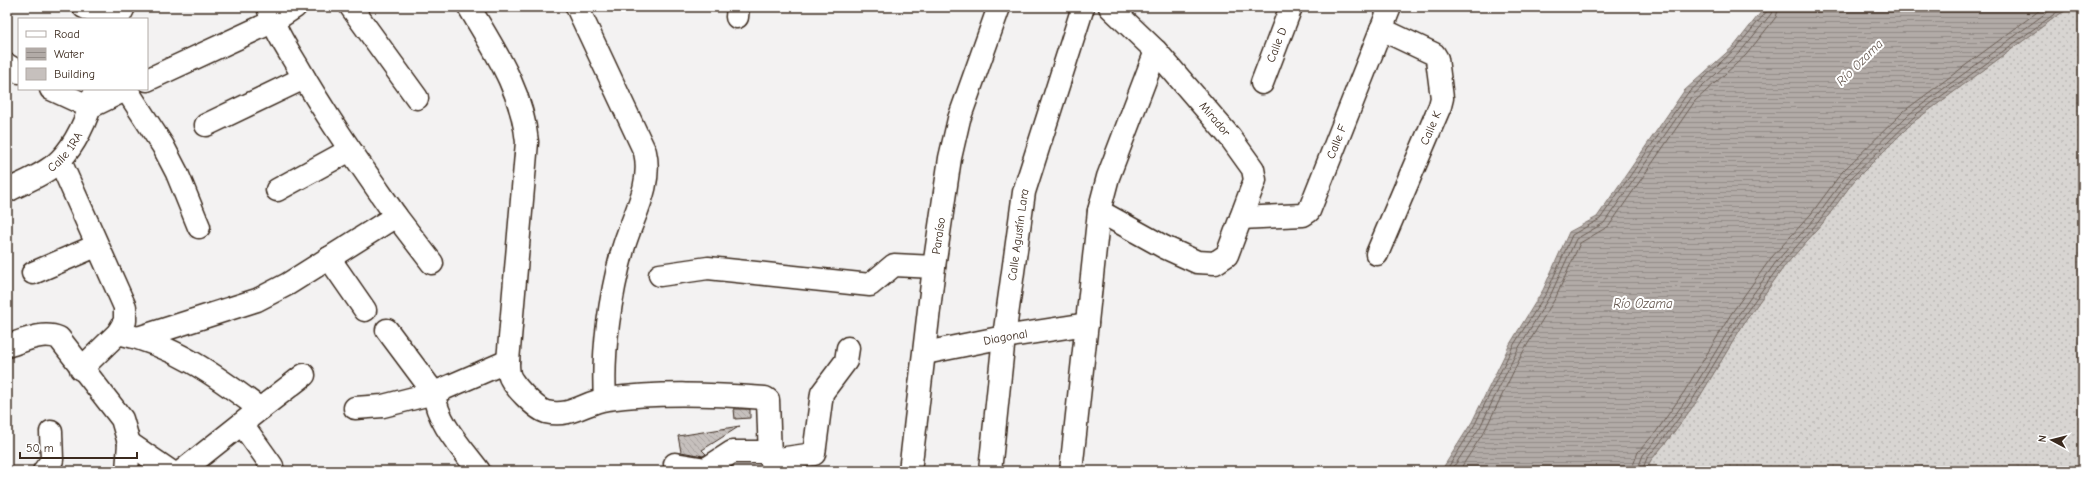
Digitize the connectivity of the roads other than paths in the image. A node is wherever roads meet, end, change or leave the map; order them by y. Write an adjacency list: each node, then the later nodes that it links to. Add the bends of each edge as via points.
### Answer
1 (84, 7): 13 (street)
2 (124, 7): 14 (street)
3 (295, 7): 12 (street)
4 (351, 7): 26 (street)
5 (469, 7): 52 (street, via 509,75 525,125 527,142)
6 (577, 7): 56 (street, via 645,152 648,164 644,187 624,248 614,290 604,370)
7 (999, 7): 40 (street, Paraíso, via 957,126)
8 (1083, 7): 48 (street, Calle Agustín Lara, via 1024,192)
9 (1110, 7): 16 (street, Mirador)
10 (1291, 7): 21 (street, Calle D)
11 (1390, 7): 15 (street, Calle F)
12 (270, 15): 19 (street); 20 (street)
13 (106, 18)
14 (118, 18)
15 (1381, 29): 34 (street, Calle F, via 1309,211 1303,215); 37 (street, Calle K, via 1434,54 1437,59 1442,98)
16 (1156, 51): 32 (street, via 1108,177); 34 (street, Mirador, via 1253,169 1254,185)
17 (7, 65): 18 (street)
18 (18, 71)
19 (304, 78): 27 (street); 28 (street)
20 (148, 79)
21 (1262, 83)
22 (56, 90): 25 (street)
23 (122, 90): 25 (street)
24 (127, 90): 35 (street, via 163,146)
25 (93, 98): 29 (street, Calle 1RA, via 70,148)
26 (417, 98)
27 (206, 125)
28 (350, 150): 30 (street); 33 (street)
29 (60, 161): 31 (street, Calle 1RA); 36 (street)
30 (277, 190)
31 (7, 191)
32 (1100, 212): 34 (street, Mirador, via 1197,262 1215,263 1227,255); 44 (street)
33 (396, 216): 38 (street); 39 (street)
34 (1241, 218)
35 (199, 227)
36 (96, 246): 41 (street); 46 (street, via 125,307 125,320)
37 (1378, 254)
38 (329, 258): 43 (street); 47 (street, via 257,300)
39 (432, 263)
40 (934, 267): 42 (street, via 894,265 874,284 867,285 708,268); 51 (street, Paraíso)
41 (33, 273)
42 (660, 275)
43 (365, 310)
44 (1087, 324): 48 (street, Diagonal); 72 (street)
45 (387, 330): 55 (street)
46 (118, 333): 47 (street); 53 (street)
47 (141, 337): 58 (street, via 210,371)
48 (1004, 337): 51 (street, Diagonal); 71 (street, Calle Agustín Lara)
49 (7, 346): 53 (street, via 51,335 59,338)
50 (848, 348): 62 (street, via 846,361 822,393 815,453 772,460)
51 (924, 353): 70 (street, Paraíso)
52 (508, 361): 55 (street); 56 (street, via 509,375 529,401 543,411 570,413)
53 (81, 369): 61 (street, via 122,419)
54 (304, 375): 58 (street)
55 (434, 393): 57 (street, via 382,406); 69 (street, via 435,406 447,428)
56 (605, 399): 62 (street, via 699,394 764,398 768,400)
57 (355, 408)
58 (260, 409): 59 (street)
59 (242, 424): 64 (street); 68 (street)
60 (50, 432): 65 (street, via 52,460)
61 (129, 443): 66 (street); 67 (street)
62 (770, 452): 63 (street, via 732,452 706,469)
63 (674, 464)
64 (272, 466)
65 (44, 471)
66 (127, 471)
67 (170, 471)
68 (182, 471)
69 (479, 471)
70 (910, 471)
71 (990, 471)
72 (1070, 471)

